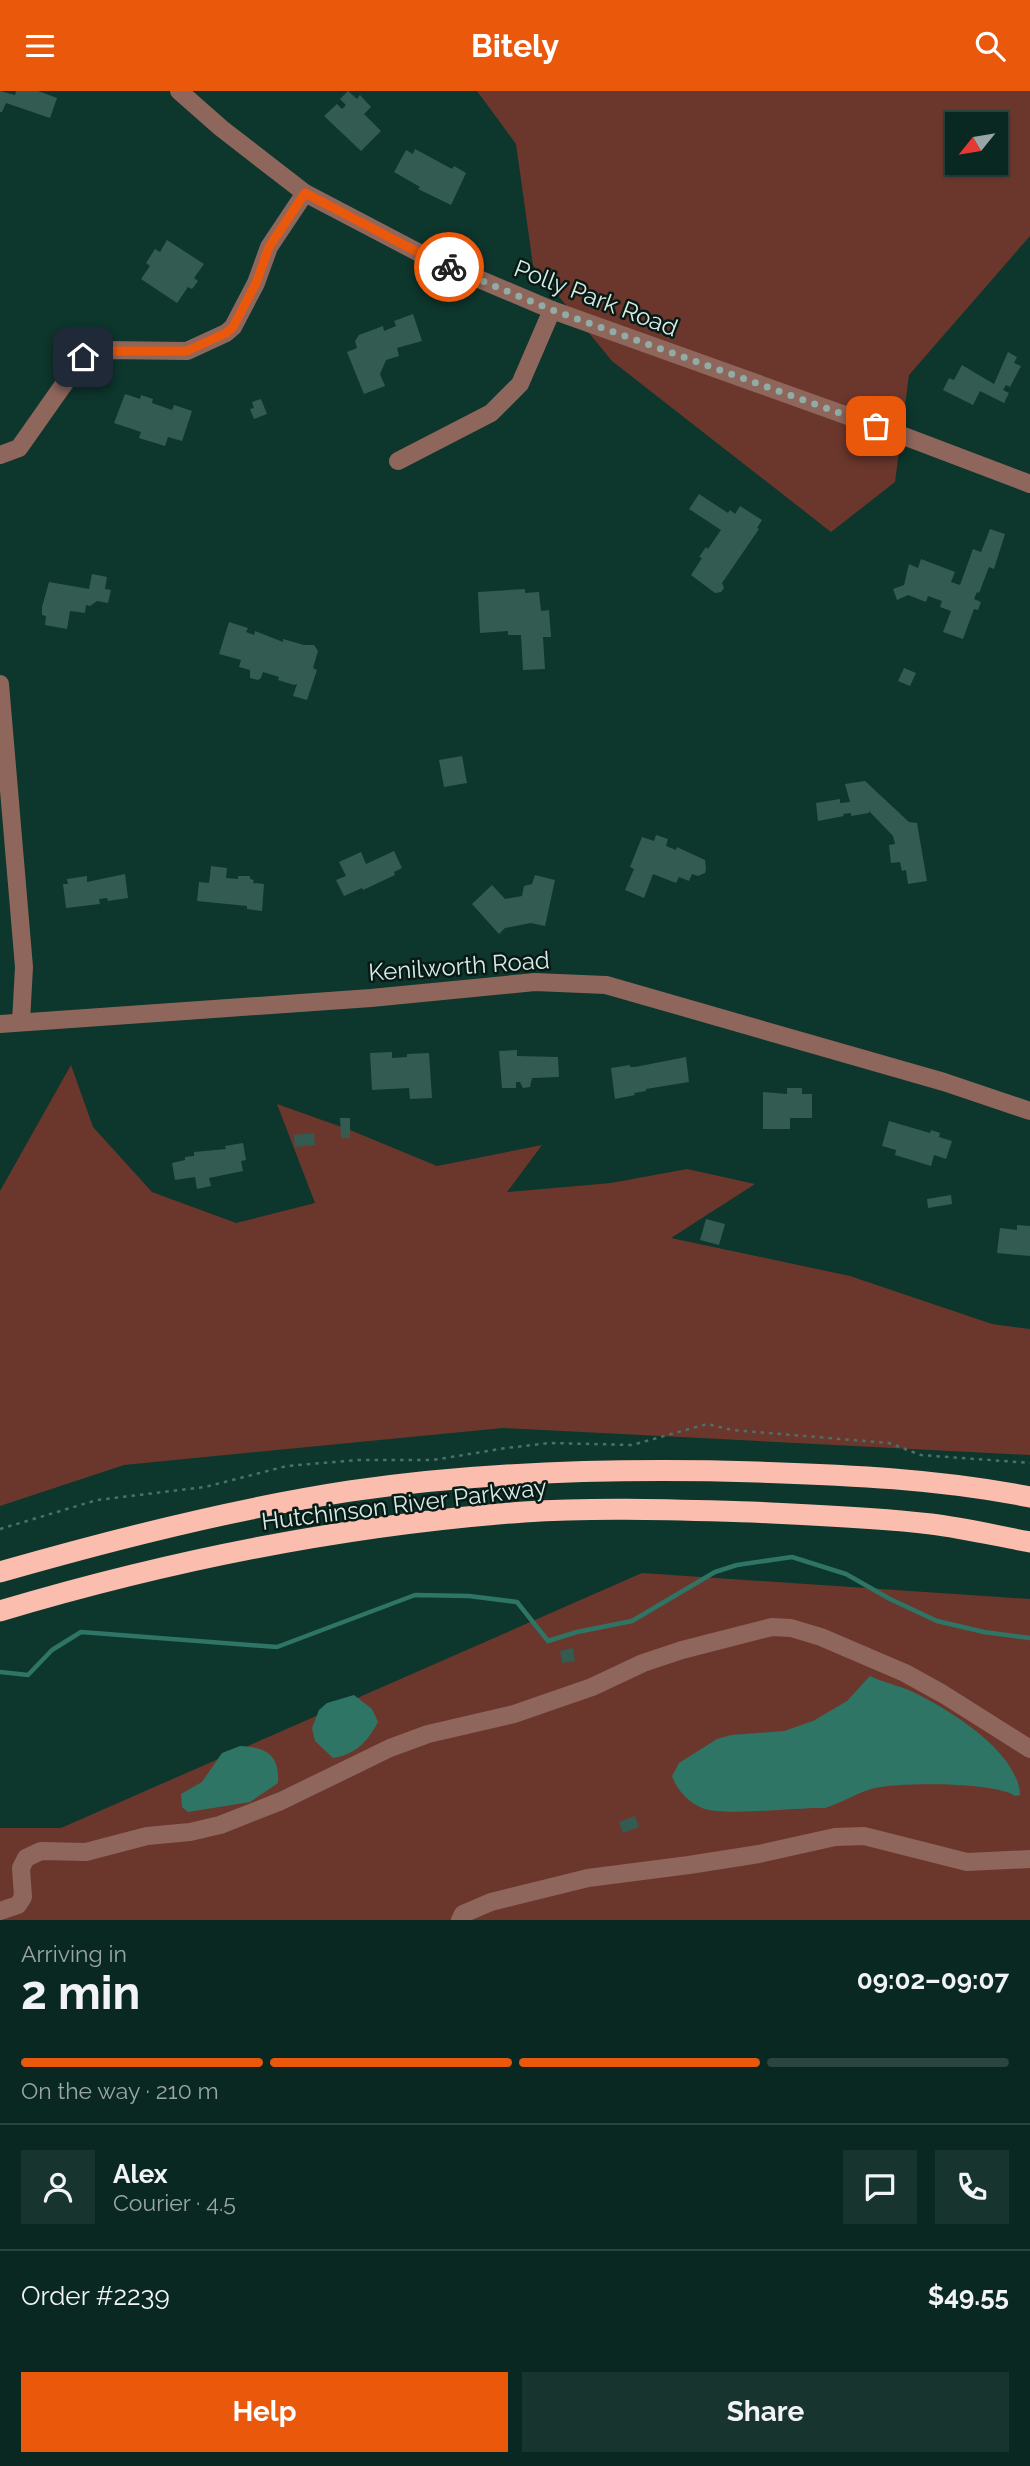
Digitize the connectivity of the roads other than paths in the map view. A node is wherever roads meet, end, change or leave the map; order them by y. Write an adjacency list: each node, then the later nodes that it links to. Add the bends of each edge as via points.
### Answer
1 (179, 91): 2 (street, Polly Park Road)
2 (305, 193): 3 (street, Polly Park Road, via 427,257); 4 (street, via 269,247 233,327 187,351 103,351 83,357 19,448)
3 (552, 310): 5 (street, via 520,384 491,413); 6 (street, Polly Park Road)
4 (0, 455)
5 (398, 461)
6 (1030, 484)
7 (0, 684): 8 (street, via 24,967)
8 (20, 1022): 9 (street, Kenilworth Road); 10 (street, Kenilworth Road, via 535,982 606,985)
9 (0, 1024)
10 (1030, 1111)
11 (1030, 1497): 13 (highway, Hutchinson River Parkway, via 982,1487 859,1475 665,1469 524,1473 351,1491 235,1512)
12 (1030, 1542): 14 (highway, Hutchinson River Parkway, via 932,1524 810,1515 681,1510 526,1512 255,1547 86,1585)
13 (0, 1572)
14 (0, 1611)
15 (1030, 1749): 17 (street, via 905,1673 821,1637 772,1627 643,1663 592,1687 514,1714 428,1734 220,1825 86,1852 41,1851 26,1858 21,1868 23,1897 18,1905)
16 (1030, 1859): 18 (street, via 967,1862 864,1836 835,1836 701,1864 588,1878 491,1902 463,1914)
17 (0, 1911)
18 (460, 1920)

